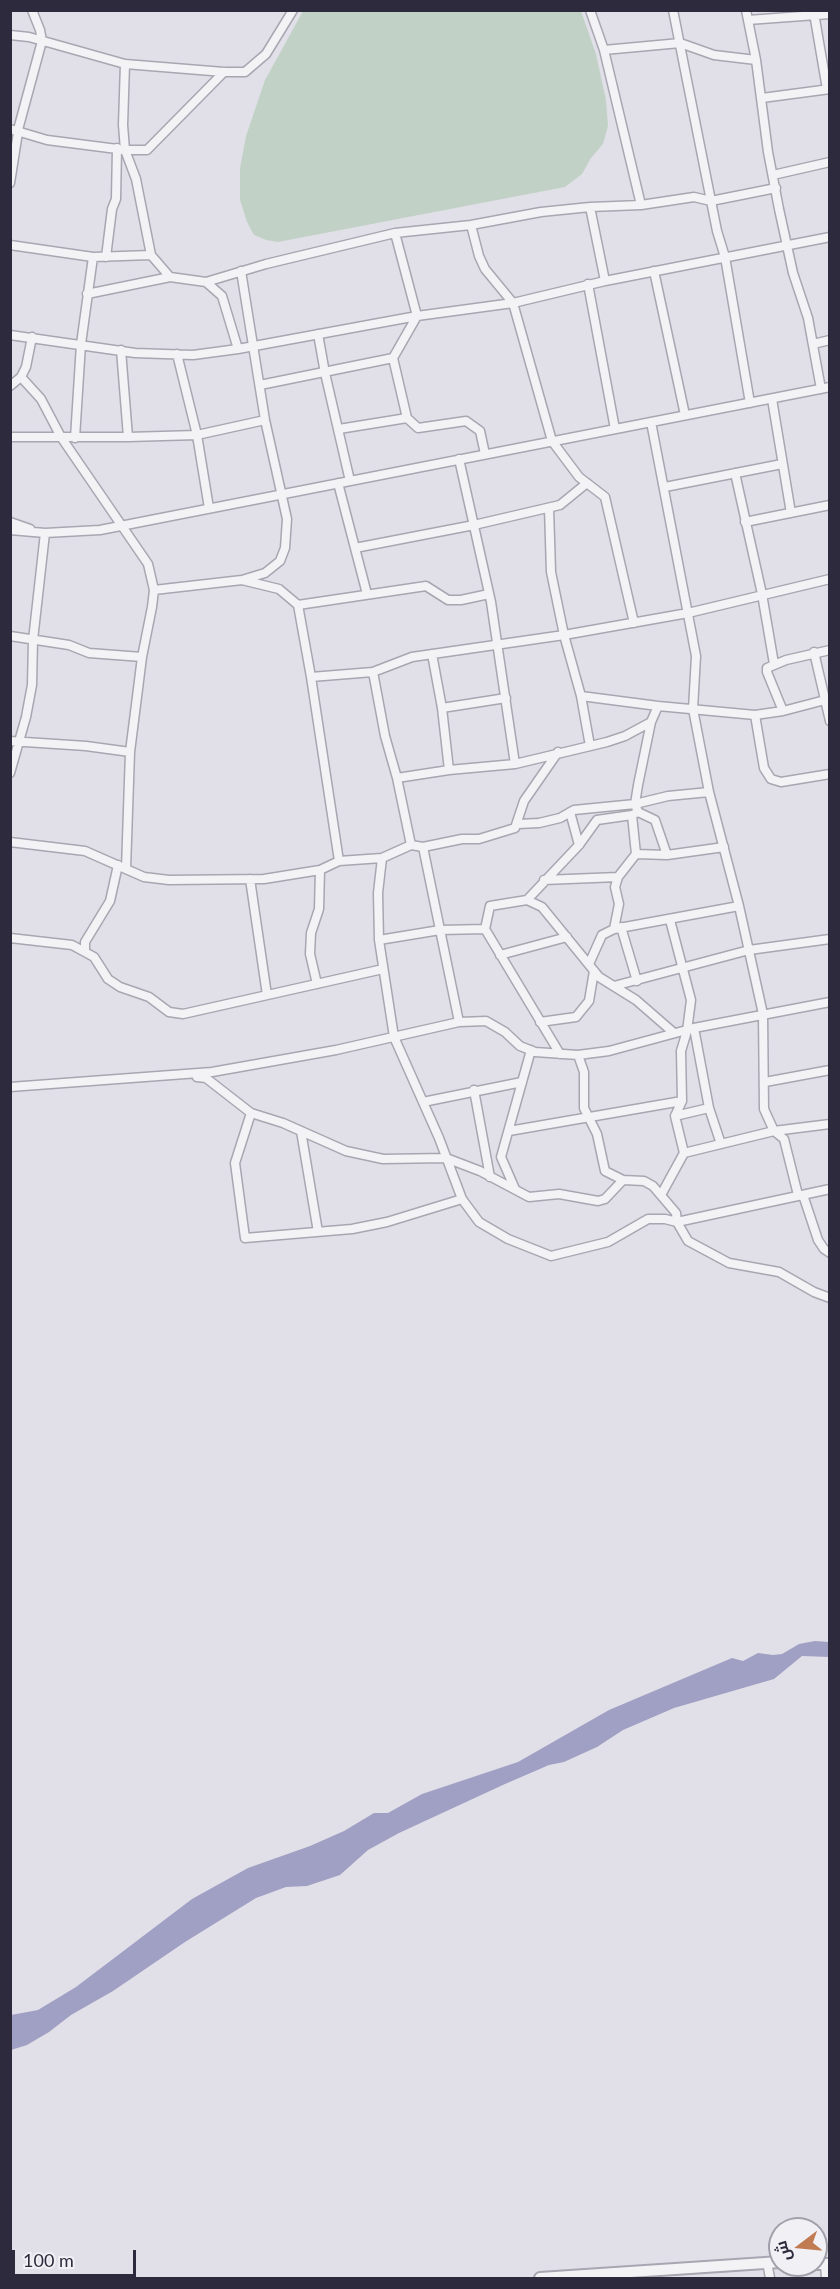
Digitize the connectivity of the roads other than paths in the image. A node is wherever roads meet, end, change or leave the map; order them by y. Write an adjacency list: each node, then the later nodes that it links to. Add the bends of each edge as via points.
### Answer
1 (32, 10): 10 (street)
2 (293, 10): 15 (street, via 266,54 245,72)
3 (590, 10): 12 (street)
4 (674, 10): 11 (street)
5 (746, 10): 8 (street)
6 (814, 13): 7 (street); 8 (street); 16 (street)
7 (830, 14)
8 (748, 20): 13 (street)
9 (10, 35): 10 (street)
10 (42, 41): 14 (street); 18 (street)
11 (680, 42): 12 (street); 13 (street, via 714,55); 24 (street)
12 (604, 50): 25 (street)
13 (756, 60): 17 (street)
14 (125, 64): 15 (street); 19 (street)
15 (224, 72): 19 (street, via 152,146 142,151)
16 (828, 89): 17 (street)
17 (762, 98): 21 (street)
18 (15, 130): 19 (street, via 47,140); 22 (street)
19 (121, 149): 32 (street, via 138,188); 34 (street)
20 (830, 162): 21 (street)
21 (773, 175): 23 (street)
22 (10, 183)
23 (776, 188): 24 (street); 30 (street)
24 (711, 201): 25 (street, via 694,197); 35 (street)
25 (641, 205): 26 (street)
26 (590, 207): 27 (street); 39 (street)
27 (471, 225): 28 (street); 43 (street, via 478,256)
28 (395, 233): 36 (street); 44 (street)
29 (830, 237): 30 (street)
30 (787, 244): 35 (street); 50 (street)
31 (10, 245): 33 (street)
32 (151, 255): 34 (street); 38 (street)
33 (93, 257): 34 (street); 42 (street)
34 (106, 257)
35 (725, 257): 37 (street); 62 (street)
36 (241, 271): 40 (street); 51 (street)
37 (654, 271): 39 (street); 63 (street)
38 (170, 277): 40 (street); 42 (street)
39 (605, 281): 41 (street)
40 (206, 282): 52 (street, via 222,296)
41 (588, 284): 43 (street); 68 (street)
42 (87, 294): 49 (street)
43 (513, 303): 44 (street); 74 (street)
44 (417, 316): 45 (street); 55 (street)
45 (318, 334): 51 (street); 56 (street)
46 (10, 335): 47 (street)
47 (32, 337): 49 (street); 57 (street)
48 (830, 340): 50 (street)
49 (81, 344): 53 (street); 73 (street)
50 (813, 344): 60 (street)
51 (253, 347): 52 (street); 58 (street)
52 (238, 349): 54 (street)
53 (121, 350): 54 (street); 71 (street)
54 (177, 354): 69 (street)
55 (393, 358): 56 (street); 64 (street)
56 (325, 373): 58 (street); 67 (street)
57 (21, 377): 59 (street); 72 (street, via 41,399)
58 (260, 385): 65 (street)
59 (10, 386)
60 (825, 388): 61 (street)
61 (772, 399): 62 (street); 77 (street)
62 (750, 403): 63 (street)
63 (685, 416): 66 (street)
64 (407, 418): 67 (street); 75 (street, via 418,428 466,421 480,431)
65 (265, 420): 69 (street); 83 (street)
66 (651, 422): 68 (street); 82 (street)
67 (339, 429): 79 (street)
68 (615, 429): 74 (street)
69 (196, 435): 71 (street); 85 (street)
70 (10, 437): 72 (street)
71 (128, 437): 73 (street)
72 (61, 438): 73 (street); 90 (street)
73 (75, 438)
74 (552, 441): 75 (street); 81 (street)
75 (485, 454): 76 (street)
76 (459, 459): 79 (street); 91 (street)
77 (782, 464): 78 (street); 87 (street)
78 (735, 473): 82 (street); 89 (street)
79 (350, 481): 80 (street)
80 (338, 483): 83 (street); 94 (street)
81 (587, 483): 86 (street, via 560,505); 103 (street, via 605,496)
82 (665, 488): 102 (street)
83 (282, 494): 85 (street); 96 (street, via 287,519 280,561 265,573)
84 (830, 505): 87 (street)
85 (209, 508): 90 (street)
86 (549, 508): 91 (street); 104 (street, via 551,572)
87 (791, 513): 89 (street)
88 (10, 522): 93 (street)
89 (745, 522): 100 (street)
90 (121, 525): 93 (street); 97 (street, via 147,564)
91 (474, 525): 94 (street); 99 (street)
92 (10, 530): 93 (street)
93 (45, 534): 106 (street)
94 (355, 548): 98 (street)
95 (830, 579): 100 (street)
96 (242, 580): 97 (street); 101 (street, via 279,589)
97 (154, 590): 111 (street)
98 (366, 594): 99 (street, via 426,586 448,600); 101 (street)
99 (489, 594): 107 (street)
100 (762, 594): 102 (street); 112 (street)
101 (298, 605): 114 (street)
102 (688, 613): 103 (street); 120 (street, via 696,656)
103 (634, 623): 104 (street)
104 (564, 635): 107 (street); 115 (street)
105 (10, 636): 106 (street)
106 (33, 640): 111 (street, via 69,645 89,653); 125 (street, via 32,685 26,717)
107 (497, 645): 110 (street); 116 (street)
108 (830, 650): 109 (street)
109 (814, 652): 112 (street); 117 (street)
110 (432, 654): 113 (street); 119 (street)
111 (142, 657): 127 (street)
112 (774, 664): 121 (street, via 767,672)
113 (373, 672): 114 (street); 133 (street, via 385,736)
114 (311, 677): 148 (street)
115 (581, 696): 118 (street); 126 (street)
116 (506, 698): 119 (street); 129 (street)
117 (825, 700): 121 (street); 123 (street)
118 (658, 706): 120 (street); 124 (street)
119 (442, 708): 130 (street)
120 (693, 709): 122 (street); 134 (street)
121 (783, 711): 122 (street)
122 (755, 715): 132 (street, via 764,768 771,779 781,782)
123 (830, 721)
124 (651, 722): 126 (street, via 625,736); 136 (street)
125 (14, 742): 127 (street); 131 (street)
126 (590, 746): 128 (street)
127 (130, 752): 149 (street)
128 (558, 752): 129 (street); 139 (street, via 524,801)
129 (515, 764): 130 (street)
130 (449, 770): 133 (street)
131 (10, 773)
132 (830, 774)
133 (398, 778): 141 (street)
134 (709, 792): 136 (street, via 668,796); 143 (street)
135 (596, 808): 136 (street); 137 (street); 138 (street)
136 (635, 810): 138 (street); 145 (street); 146 (street, via 655,820)
137 (570, 812): 139 (street, via 539,823); 142 (street)
138 (597, 820): 142 (street)
139 (518, 824): 144 (street, via 479,838)
140 (10, 842): 149 (street, via 85,851)
141 (411, 845): 144 (street); 147 (street)
142 (579, 845): 153 (street)
143 (724, 846): 146 (street); 155 (street)
144 (423, 847): 159 (street)
145 (636, 854): 146 (street); 151 (street)
146 (666, 855)
147 (382, 858): 148 (street); 163 (street)
148 (339, 861): 150 (street)
149 (122, 867): 152 (street, via 144,877 169,880); 165 (street, via 110,901 85,942)
150 (320, 870): 152 (street); 171 (street, via 319,909 311,933 310,954)
151 (618, 877): 153 (street); 157 (street)
152 (250, 879): 173 (street)
153 (544, 880): 154 (street)
154 (527, 900): 158 (street, via 490,906); 160 (street, via 542,907)
155 (739, 906): 156 (street); 164 (street)
156 (670, 920): 157 (street); 168 (street)
157 (617, 928): 167 (street, via 603,935); 170 (street)
158 (485, 929): 159 (street); 166 (street)
159 (440, 930): 163 (street); 176 (street)
160 (567, 937): 166 (street); 167 (street)
161 (10, 938): 165 (street, via 72,945)
162 (830, 939): 164 (street)
163 (379, 940): 169 (street)
164 (749, 950): 168 (street); 175 (street)
165 (85, 952): 173 (street, via 94,957 108,979 148,997 169,1012 196,1013)
166 (500, 954): 177 (street)
167 (592, 968): 172 (street); 177 (street, via 589,1001 576,1017)
168 (684, 968): 170 (street); 178 (street, via 691,1000)
169 (383, 969): 171 (street); 180 (street)
170 (637, 981): 172 (street)
171 (317, 984): 173 (street)
172 (615, 986): 179 (street)
173 (267, 995)
174 (830, 1002): 175 (street)
175 (763, 1014): 178 (street); 187 (street)
176 (459, 1022): 180 (street); 181 (street, via 486,1021)
177 (540, 1022): 182 (street)
178 (691, 1030): 179 (street); 190 (street, via 681,1051); 192 (street)
179 (674, 1033): 183 (street, via 609,1051)
180 (394, 1037): 185 (street, via 219,1071); 191 (street)
181 (531, 1050): 182 (street); 186 (street)
182 (560, 1054): 183 (street)
183 (578, 1055): 195 (street, via 584,1072 583,1097)
184 (830, 1070): 187 (street)
185 (179, 1075): 188 (street); 193 (street, via 206,1078)
186 (522, 1082): 189 (street); 198 (street)
187 (765, 1082): 199 (street, via 764,1108)
188 (10, 1086)
189 (474, 1090): 191 (street); 203 (street)
190 (682, 1101): 194 (street); 195 (street)
191 (423, 1102): 202 (street)
192 (709, 1108): 194 (street); 200 (street)
193 (251, 1113): 197 (street); 211 (street, via 235,1163 245,1238)
194 (675, 1116): 201 (street)
195 (588, 1117): 198 (street); 204 (street, via 597,1134 605,1171)
196 (830, 1124): 199 (street)
197 (302, 1131): 202 (street, via 346,1151 383,1159); 211 (street)
198 (509, 1131): 205 (street, via 501,1157)
199 (774, 1131): 200 (street); 208 (street, via 784,1139)
200 (721, 1144): 201 (street)
201 (684, 1153): 207 (street)
202 (446, 1158): 203 (street); 209 (street)
203 (490, 1177): 205 (street)
204 (623, 1180): 205 (street, via 598,1201 559,1194 529,1197); 207 (street, via 644,1181)
205 (515, 1189)
206 (830, 1189): 208 (street)
207 (661, 1195): 210 (street, via 676,1213)
208 (800, 1195): 210 (street); 212 (street, via 818,1240)
209 (462, 1199): 210 (street, via 479,1222 551,1256 608,1242 648,1219); 211 (street, via 387,1222)
210 (677, 1222): 213 (street, via 688,1241 729,1263 779,1272)
211 (318, 1232)
212 (830, 1253)
213 (830, 1298)
214 (767, 2262): 215 (street); 217 (street)
215 (674, 2274): 216 (street)
216 (540, 2278)
217 (770, 2278)

